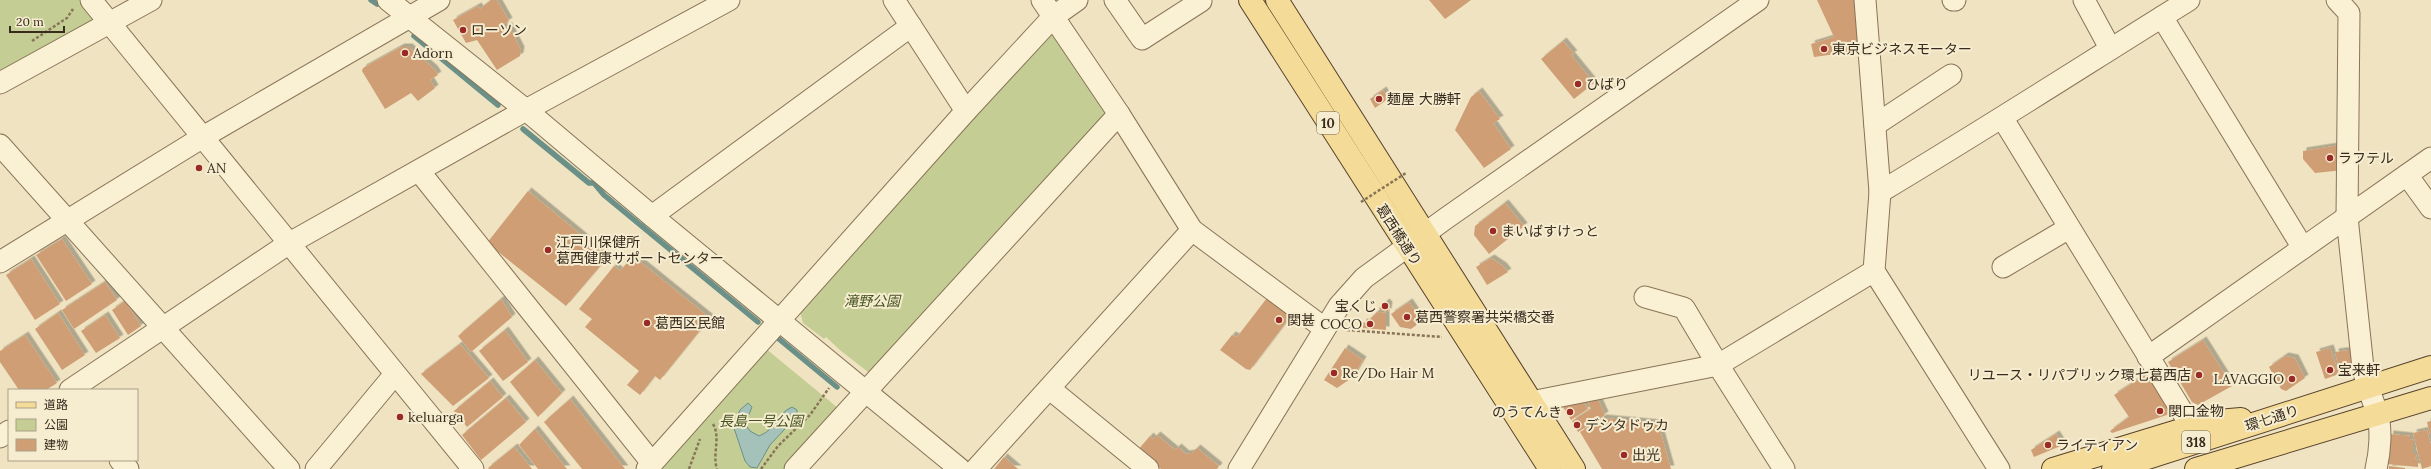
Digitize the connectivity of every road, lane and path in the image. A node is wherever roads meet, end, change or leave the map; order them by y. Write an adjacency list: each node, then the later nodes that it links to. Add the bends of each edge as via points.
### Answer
1 (151, 0): 21 (street)
2 (388, 0): 18 (street)
3 (439, 0): 18 (street)
4 (894, 0): 22 (street)
5 (1042, 0): 19 (street)
6 (1077, 0): 19 (street)
7 (1115, 0): 16 (street, via 1142,39)
8 (1250, 0): 46 (main road, 葛西橋通り / 10)
9 (1277, 0): 46 (main road, 葛西橋通り / 10)
10 (1758, 0): 46 (street)
11 (1865, 0): 31 (street)
12 (2084, 0): 24 (street)
13 (2189, 0): 20 (street)
14 (2337, 0): 42 (street, via 2349,13)
15 (725, 1): 27 (street)
16 (1201, 1)
17 (82, 2): 21 (street); 23 (path, via 67,18)
18 (410, 17): 27 (street); 32 (street)
19 (1053, 17): 28 (street); 29 (street)
20 (2162, 17): 24 (street); 48 (street)
21 (109, 23): 26 (street); 32 (street)
22 (911, 26): 28 (street); 41 (street)
23 (29, 43)
24 (2110, 48): 30 (street)
25 (1951, 75): 31 (street)
26 (0, 83)
27 (526, 110): 35 (street); 41 (street)
28 (966, 111): 53 (street)
29 (1119, 114): 45 (street); 66 (street)
30 (2003, 118): 38 (street); 44 (street)
31 (1875, 125): 38 (street)
32 (203, 137): 43 (street); 47 (street)
33 (0, 145): 43 (street)
34 (2431, 158): 37 (street)
35 (419, 172): 47 (street); 75 (street)
36 (1406, 173): 39 (path, bridge)
37 (2408, 175): 40 (street); 42 (street)
38 (1880, 192): 51 (street)
39 (1361, 202)
40 (2431, 208)
41 (652, 216): 53 (street)
42 (2347, 217): 48 (street); 62 (street)
43 (67, 221): 49 (street); 54 (street)
44 (2069, 228): 50 (street); 58 (street)
45 (1192, 230): 55 (street); 65 (street)
46 (1416, 241): 55 (street, via 1360,282); 68 (main road, 葛西橋通り / 10); 88 (main road, 葛西橋通り / 10)
47 (288, 244): 54 (street); 61 (street)
48 (2303, 248): 58 (street)
49 (0, 262)
50 (2003, 267)
51 (1874, 271): 59 (street); 90 (street)
52 (1645, 297): 59 (street, via 1684,308)
53 (779, 319): 66 (street); 69 (street)
54 (162, 328): 64 (street); 78 (street)
55 (1324, 328): 87 (street)
56 (1347, 330): 57 (path)
57 (1447, 338)
58 (2148, 357): 72 (street)
59 (1718, 365): 68 (street); 76 (street)
60 (2431, 367): 62 (main road, 環七通り / 318)
61 (395, 374): 79 (street); 80 (street)
62 (2367, 387): 70 (street); 71 (main road, 環七通り / 318)
63 (829, 388): 82 (path, via 810,415 778,446)
64 (71, 389)
65 (1050, 389): 85 (street); 86 (street)
66 (865, 390): 83 (street); 84 (street)
67 (2431, 398): 70 (main road, 環七通り / 318)
68 (1531, 402): 89 (main road, 葛西橋通り / 10)
69 (702, 406): 75 (street); 81 (path, via 716,429)
70 (2378, 414): 73 (main road, 環七通り / 318); 95 (street, via 2380,433)
71 (2280, 416): 72 (main road, via 2207,422); 92 (main road, 環七通り / 318)
72 (2191, 426): 91 (main road)
73 (2284, 443): 93 (main road, 環七通り / 318); 94 (main road, 318)
74 (121, 461): 77 (street)
75 (650, 466)
76 (1778, 467)
77 (128, 469)
78 (289, 469)
79 (316, 469)
80 (473, 469)
81 (717, 469)
82 (761, 469)
83 (795, 469)
84 (960, 469)
85 (976, 469)
86 (1148, 469)
87 (1239, 469)
88 (1550, 469)
89 (1574, 469)
90 (1999, 469)
91 (2053, 469)
92 (2113, 469)
93 (2196, 469)
94 (2241, 469)
95 (2376, 469)

